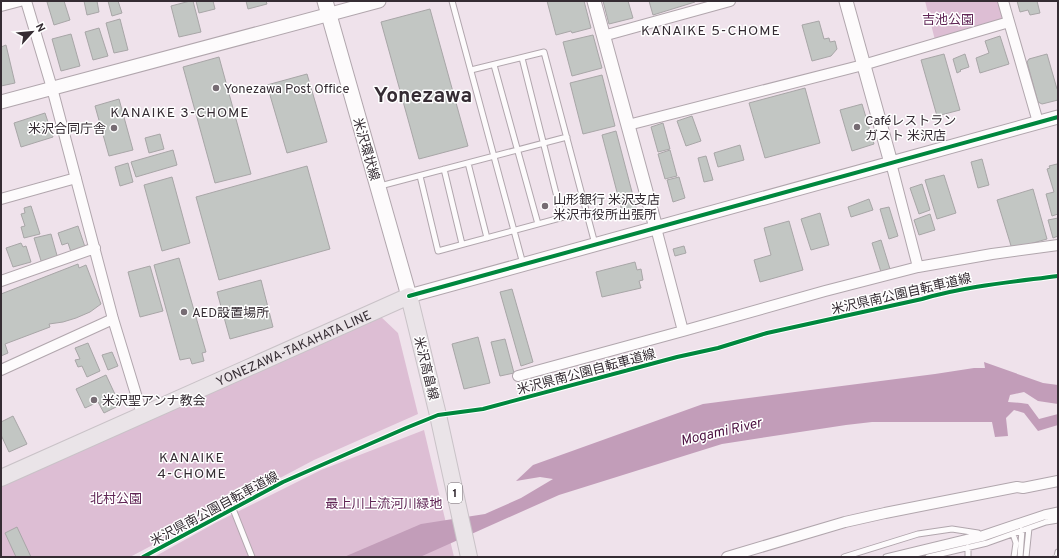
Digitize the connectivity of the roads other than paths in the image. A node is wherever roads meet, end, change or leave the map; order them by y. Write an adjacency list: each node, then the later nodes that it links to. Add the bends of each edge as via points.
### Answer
1 (20, 1): 9 (street)
2 (26, 1): 17 (street)
3 (379, 1): 10 (street)
4 (452, 1): 16 (lane)
5 (594, 1): 12 (street)
6 (730, 1): 12 (street)
7 (846, 1): 15 (street)
8 (1003, 1): 11 (street)
9 (1, 6)
10 (327, 8): 17 (street); 31 (main road, 米沢環状線)
11 (1008, 22): 15 (street); 20 (street)
12 (604, 36): 21 (street)
13 (522, 58): 14 (lane); 22 (lane, via 544,52); 23 (lane)
14 (494, 64): 16 (lane); 24 (lane)
15 (863, 65): 21 (street); 27 (street)
16 (471, 70): 25 (lane)
17 (52, 88): 18 (street); 30 (street)
18 (1, 102)
19 (1058, 117): 20 (street)
20 (1038, 122): 27 (street)
21 (628, 125): 36 (street)
22 (567, 137): 23 (lane); 33 (lane)
23 (543, 143): 24 (lane); 34 (lane)
24 (517, 150): 25 (lane); 35 (lane)
25 (494, 156): 26 (lane); 37 (lane)
26 (468, 163): 28 (lane); 38 (lane)
27 (891, 163): 36 (street); 44 (street)
28 (444, 169): 29 (lane); 39 (lane)
29 (420, 176): 31 (lane); 39 (lane, via 438,251)
30 (76, 178): 32 (street); 42 (street)
31 (378, 187): 46 (main road, 米沢環状線)
32 (1, 199)
33 (586, 211): 34 (lane); 40 (lane)
34 (562, 218): 35 (lane)
35 (538, 224): 37 (lane)
36 (656, 228): 40 (street); 48 (street)
37 (514, 231): 38 (lane); 43 (lane)
38 (487, 238): 39 (lane)
39 (462, 244)
40 (596, 245): 43 (street)
41 (1058, 245): 44 (street)
42 (95, 248): 45 (street); 47 (street)
43 (523, 265): 46 (street)
44 (918, 267): 48 (street)
45 (1, 281)
46 (410, 296): 51 (main road, YONEZAWA-TAKAHATA LINE); 66 (main road, 米沢高畠線 / 1)
47 (113, 319): 49 (street); 51 (street)
48 (683, 332): 50 (street)
49 (1, 370)
50 (518, 376)
51 (142, 414): 52 (main road, YONEZAWA-TAKAHATA LINE)
52 (1, 478)
53 (1058, 481): 67 (street, via 858,519)
54 (233, 509): 65 (lane)
55 (1058, 510): 60 (lane)
56 (1058, 515): 70 (lane, via 1044,517 984,538)
57 (1058, 520): 58 (lane)
58 (1029, 528): 59 (lane); 75 (lane)
59 (1022, 530): 61 (lane); 74 (lane)
60 (981, 534): 68 (lane, via 952,529 918,534); 69 (lane)
61 (1013, 534): 62 (lane); 73 (lane, via 1016,543)
62 (968, 547): 64 (lane); 72 (lane)
63 (1058, 552): 76 (lane)
64 (943, 555): 71 (lane)
65 (252, 557)
66 (470, 557)
67 (727, 557)
68 (844, 557)
69 (886, 557)
70 (903, 557)
71 (931, 557)
72 (968, 557)
73 (1014, 557)
74 (1020, 557)
75 (1026, 557)
76 (1057, 557)

